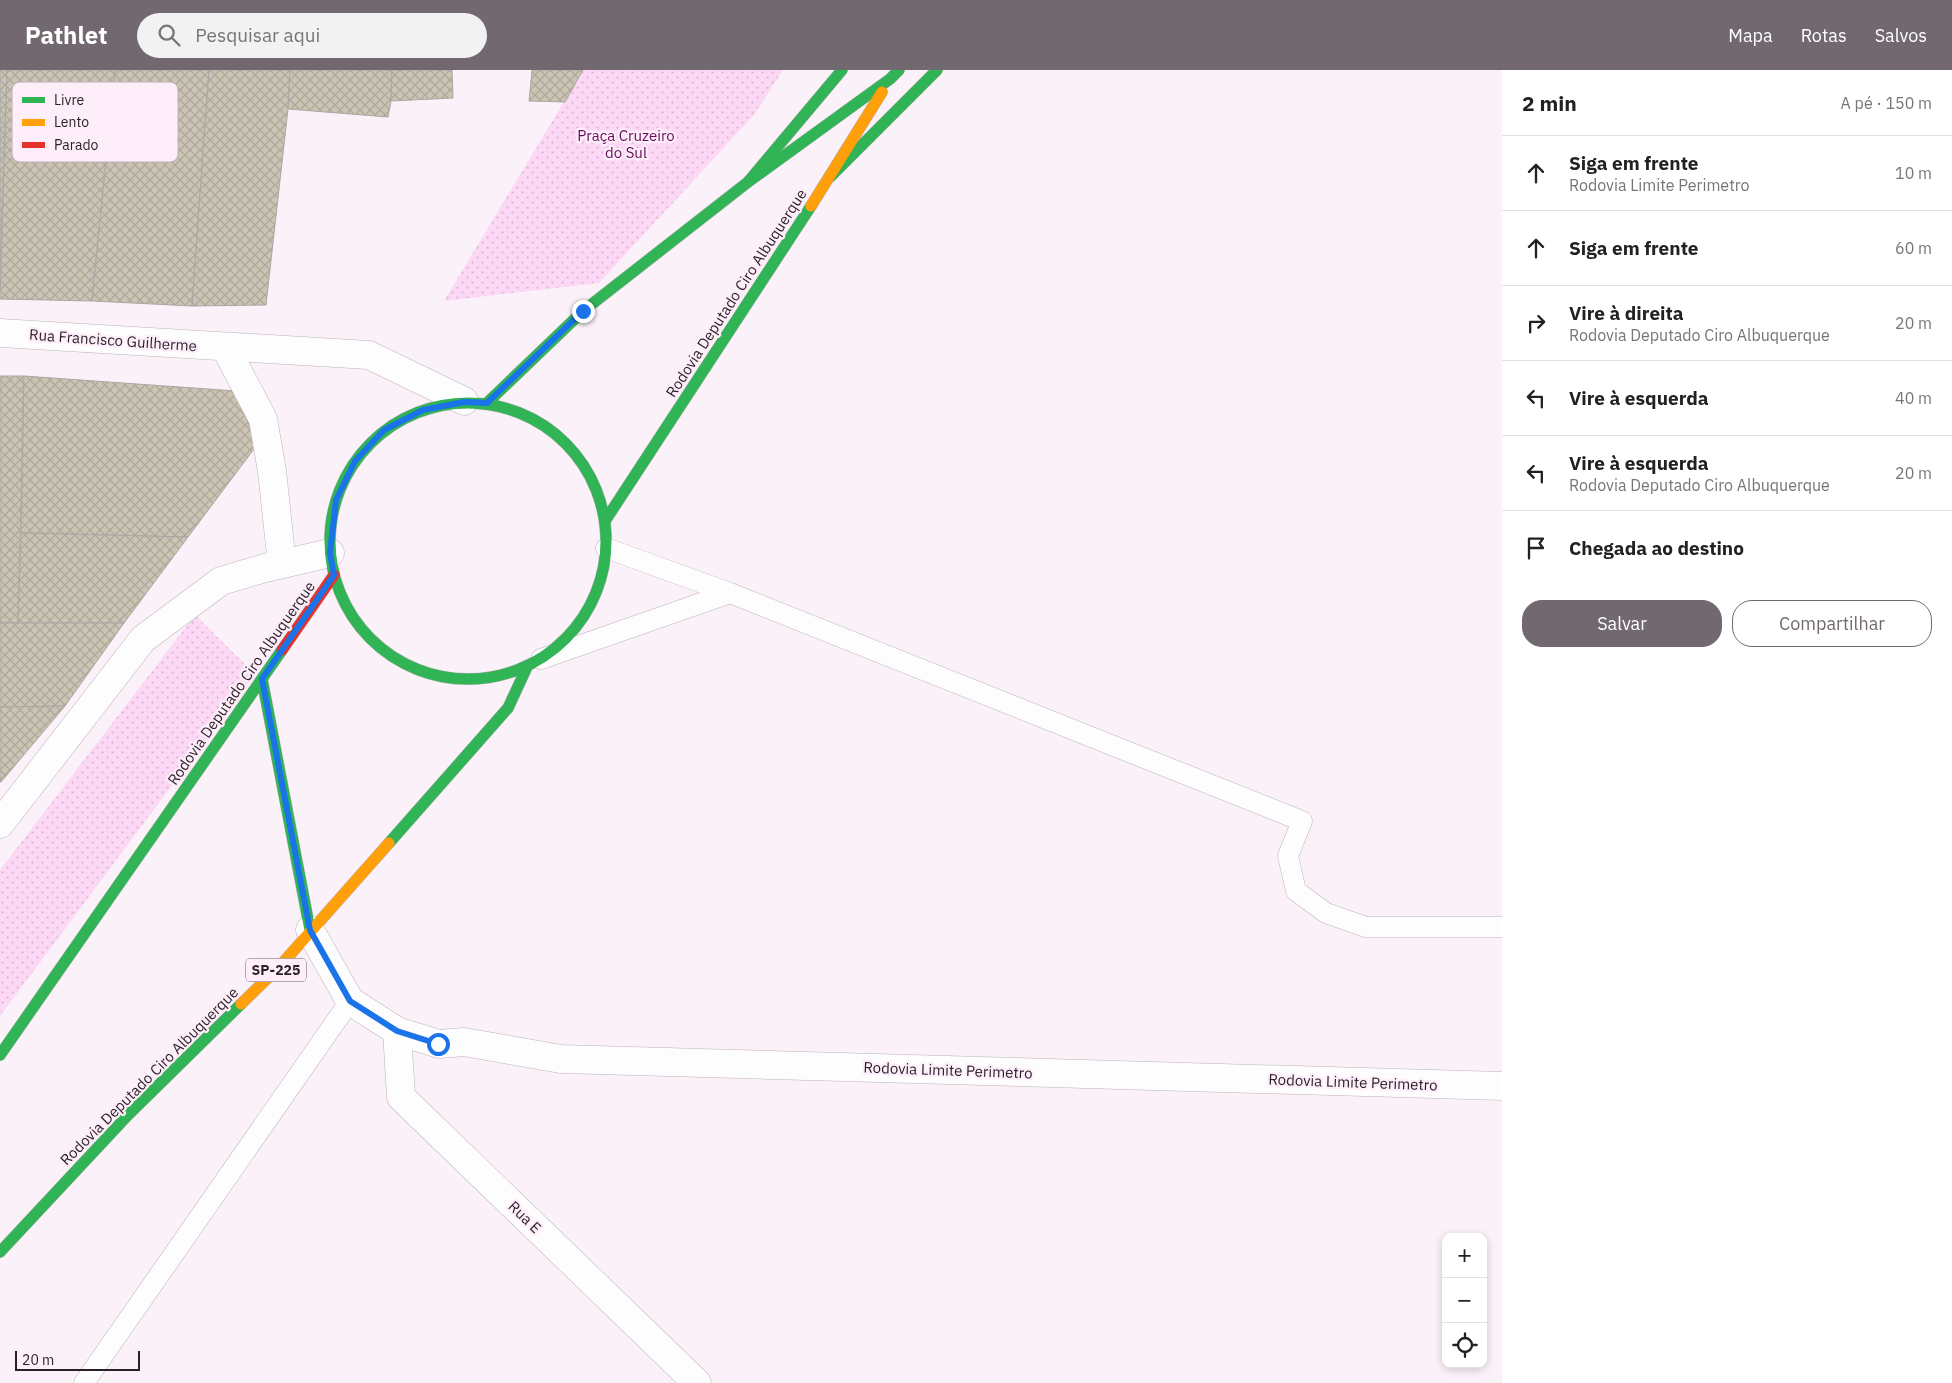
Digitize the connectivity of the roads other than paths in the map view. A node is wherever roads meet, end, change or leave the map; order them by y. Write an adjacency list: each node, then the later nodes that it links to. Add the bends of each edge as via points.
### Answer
1 (842, 70): 6 (main road)
2 (899, 70): 4 (main road, Rodovia Deputado Ciro Albuquerque)
3 (937, 70): 5 (main road)
4 (890, 79): 5 (main road, Rodovia Deputado Ciro Albuquerque); 6 (main road, Rodovia Deputado Ciro Albuquerque)
5 (830, 177): 10 (main road, Rodovia Deputado Ciro Albuquerque)
6 (748, 182): 9 (main road, Rodovia Deputado Ciro Albuquerque, via 583,311)
7 (0, 333): 8 (street, Rua Francisco Guilherme)
8 (225, 347): 9 (street, Rua Francisco Guilherme, via 369,355); 12 (street, via 263,419)
9 (476, 402): 10 (main road, via 530,416 566,442 592,478); 13 (main road, via 423,410 384,430 355,461 336,500)
10 (605, 521): 11 (main road)
11 (606, 548): 14 (lane); 15 (main road, via 601,581 587,612 567,638)
12 (282, 564): 13 (street); 17 (street, via 221,581 143,639)
13 (332, 564): 15 (main road, via 339,590 362,630 396,659 438,677 482,679); 16 (main road, Rodovia Deputado Ciro Albuquerque)
14 (730, 593): 15 (lane); 18 (lane, via 1302,821 1288,856 1296,891 1326,913 1366,927)
15 (534, 663): 19 (main road, Rodovia Deputado Ciro Albuquerque / SP-225, via 508,708)
16 (262, 679): 19 (main road); 22 (main road, Rodovia Deputado Ciro Albuquerque)
17 (2, 819)
18 (1502, 927)
19 (310, 930): 20 (street); 24 (main road, Rodovia Deputado Ciro Albuquerque / SP-225, via 280,966 128,1115)
20 (350, 1001): 21 (street, Rodovia Limite Perimetro); 25 (lane)
21 (397, 1031): 23 (street, Rodovia Limite Perimetro, via 438,1044 464,1042 561,1059); 26 (street, Rua E, via 401,1097)
22 (0, 1055)
23 (1502, 1086)
24 (0, 1252)
25 (84, 1383)
26 (697, 1383)

